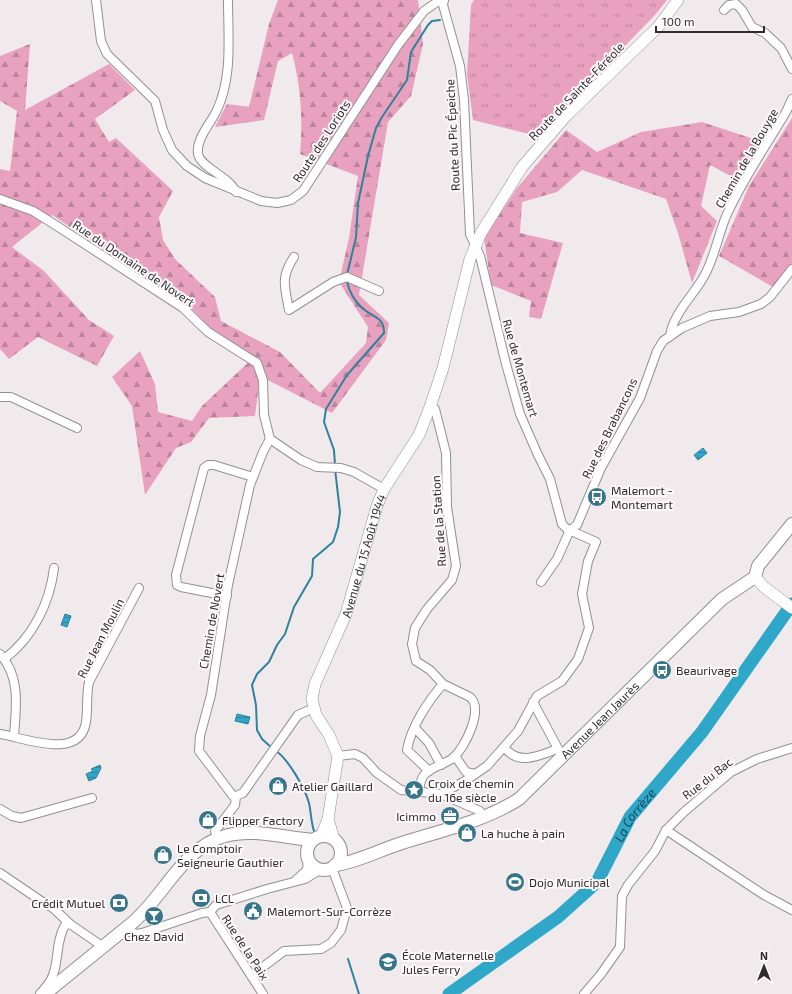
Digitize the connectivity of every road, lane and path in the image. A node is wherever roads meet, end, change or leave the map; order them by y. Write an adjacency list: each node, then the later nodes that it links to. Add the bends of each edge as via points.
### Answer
1 (96, 0): 9 (street, Route des Loriots, via 101,41 107,54 155,101 172,150 187,166 205,178)
2 (228, 0): 9 (street, via 228,60 224,88 217,111 198,146 198,155 204,163 233,184)
3 (440, 0): 9 (street, Route des Loriots, via 424,11 398,45 303,191 291,200 277,203 260,201)
4 (444, 0): 11 (street, Route du Pic Épeiche, via 443,5 460,66 470,234)
5 (678, 0): 11 (main road, Route de Sainte-Féréole, via 658,26 566,116 522,167)
6 (724, 10): 7 (street, via 736,4 752,27 765,33 781,48)
7 (792, 69)
8 (791, 102): 15 (street, Chemin de la Bouyge, via 728,211 717,248 704,278 677,316 671,327)
9 (236, 192)
10 (0, 199): 19 (street, Rue du Domaine de Novert, via 33,211 57,226 183,308 208,332 257,363 263,380 264,415)
11 (475, 246): 17 (main road, Avenue du 15 Août 1944, via 443,368); 23 (street, Rue de Montemart, via 480,256 520,414 550,479 562,524)
12 (294, 257): 14 (street, via 286,268 284,277 289,310 333,282 347,278)
13 (792, 269): 15 (street, Rue des Brabancons, via 770,297 761,304 739,312 710,316)
14 (379, 291)
15 (670, 336): 23 (street, Rue des Brabancons, via 657,351 640,398 601,468 577,525)
16 (0, 397): 18 (street, via 11,397)
17 (430, 407): 21 (main road, Avenue du 15 Août 1944, via 419,435); 31 (street, Rue de la Station, via 434,410 446,453 448,507 456,566 452,580 427,609 415,628 412,644 416,660)
18 (76, 428)
19 (270, 439): 20 (street, Chemin de Novert); 21 (street, via 301,460 317,467 341,468 354,472)
20 (253, 476): 28 (street, Chemin de Novert); 28 (street, via 214,465 204,468 176,575 181,587)
21 (384, 489): 33 (main road, Avenue du 15 Août 1944, via 369,528 346,614 314,684)
22 (792, 524): 25 (main road, via 758,566)
23 (570, 530): 26 (street, Rue des Brabancons, via 557,559); 32 (street, via 596,542 588,561 582,594 589,628 578,659 562,681 537,696)
24 (54, 568): 30 (street, via 41,614 18,647)
25 (755, 577): 29 (main road); 39 (main road, Avenue Jean Jaurès, via 722,598)
26 (541, 582)
27 (139, 588): 36 (street, Rue Jean Moulin, via 89,682 86,694 86,723 81,734 72,743 58,745)
28 (227, 596): 47 (street, Chemin de Novert, via 211,695 199,745 212,769 233,796)
29 (792, 608)
30 (2, 656): 36 (street, via 13,676 16,690)
31 (443, 684): 34 (street); 41 (street, via 470,697 476,714)
32 (533, 702): 37 (street, via 518,731); 39 (street)
33 (314, 708): 40 (main road, via 320,723 334,743); 47 (street, via 298,715 243,793)
34 (415, 728): 42 (street, via 429,743); 43 (street, via 407,750)
35 (0, 734): 36 (street, Rue Jean Moulin)
36 (14, 736)
37 (504, 747): 39 (street, via 516,757); 44 (street, via 487,766)
38 (792, 748): 52 (street, Rue du Bac, via 757,759 731,772)
39 (560, 753): 50 (main road, Avenue Jean Jaurès, via 519,799)
40 (338, 756): 45 (street, via 355,754 401,790); 51 (main road)
41 (455, 756): 42 (street); 44 (street, via 466,772)
42 (440, 765): 43 (street)
43 (429, 771): 45 (street, via 420,783)
44 (475, 774): 46 (street)
45 (418, 793): 46 (street)
46 (441, 794): 50 (street, via 480,811)
47 (236, 796): 53 (street, via 234,805 216,831)
48 (92, 798): 49 (street, via 21,818)
49 (0, 809)
50 (482, 817): 58 (main road, Avenue Jean Jaurès)
51 (328, 819): 55 (main road); 56 (main road)
52 (666, 830): 64 (street, via 764,895); 74 (street, Rue du Bac, via 622,896 620,946)
53 (217, 838): 54 (main road, via 248,834); 67 (main road, via 188,859)
54 (288, 838): 55 (main road); 59 (main road, via 299,845)
55 (317, 838): 56 (main road); 59 (main road, via 308,849)
56 (334, 839): 57 (main road)
57 (340, 850): 58 (main road, Avenue Jean Jaurès, via 345,854); 60 (main road, via 340,858)
58 (365, 856): 60 (main road, Avenue Jean Jaurès, via 355,862)
59 (308, 857): 60 (main road, via 316,868); 62 (street, Avenue Jean Jaurès, via 307,870)
60 (329, 867): 62 (street, Avenue Jean Jaurès, via 309,878); 70 (street, via 347,908 341,930 331,943 321,949 284,951)
61 (0, 873): 63 (street)
62 (294, 881): 65 (street, Avenue Jean Jaurès, via 216,905)
63 (47, 905): 66 (street, via 52,906); 68 (street, via 60,920)
64 (792, 910)
65 (210, 912): 67 (street, Avenue Jean Jaurès, via 202,912 137,934); 70 (street, Rue de la Paix)
66 (70, 924): 68 (street, via 65,925); 69 (street)
67 (132, 927): 69 (main road); 72 (main road)
68 (61, 933): 71 (street, via 57,943 55,972)
69 (102, 946): 71 (main road)
70 (251, 976): 73 (street, Rue de la Paix)
71 (42, 994)
72 (53, 994)
73 (263, 994)
74 (584, 994)

